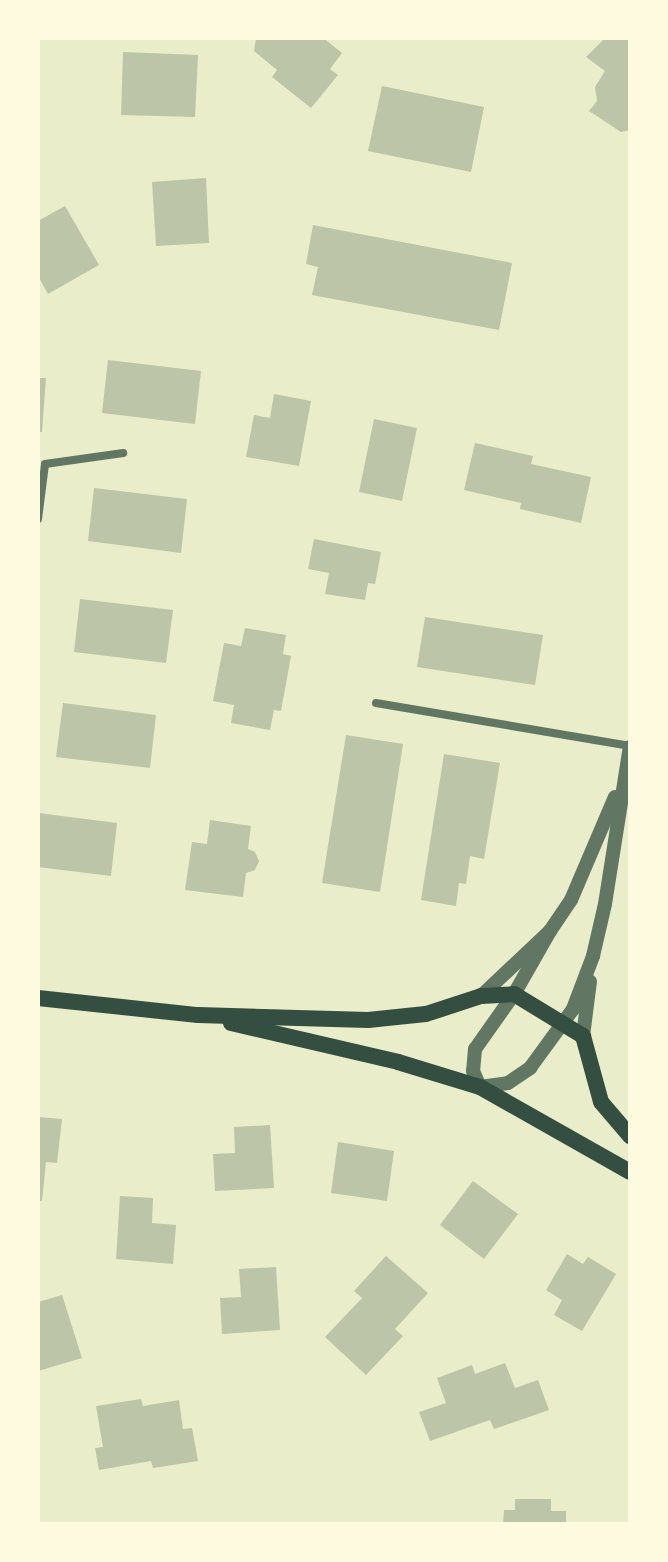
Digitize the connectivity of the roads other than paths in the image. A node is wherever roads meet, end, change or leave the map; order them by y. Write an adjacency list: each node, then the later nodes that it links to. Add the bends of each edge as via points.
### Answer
1 (123, 453): 2 (street)
2 (42, 464): 3 (street)
3 (38, 519)
4 (376, 703): 5 (street)
5 (630, 746): 6 (street)
6 (623, 779): 7 (street, via 571,900); 8 (street)
7 (550, 931): 9 (street); 10 (street)
8 (593, 956): 13 (street); 14 (street)
9 (514, 994): 10 (main road); 13 (main road); 15 (street, via 475,1049 473,1071)
10 (481, 996): 12 (main road, via 426,1014 368,1020)
11 (38, 998): 12 (main road)
12 (198, 1015): 15 (main road)
13 (565, 1023): 14 (main road); 15 (street, via 530,1068 508,1083)
14 (583, 1036): 16 (main road, via 601,1102)
15 (480, 1087): 17 (main road)
16 (630, 1136)
17 (630, 1172)

